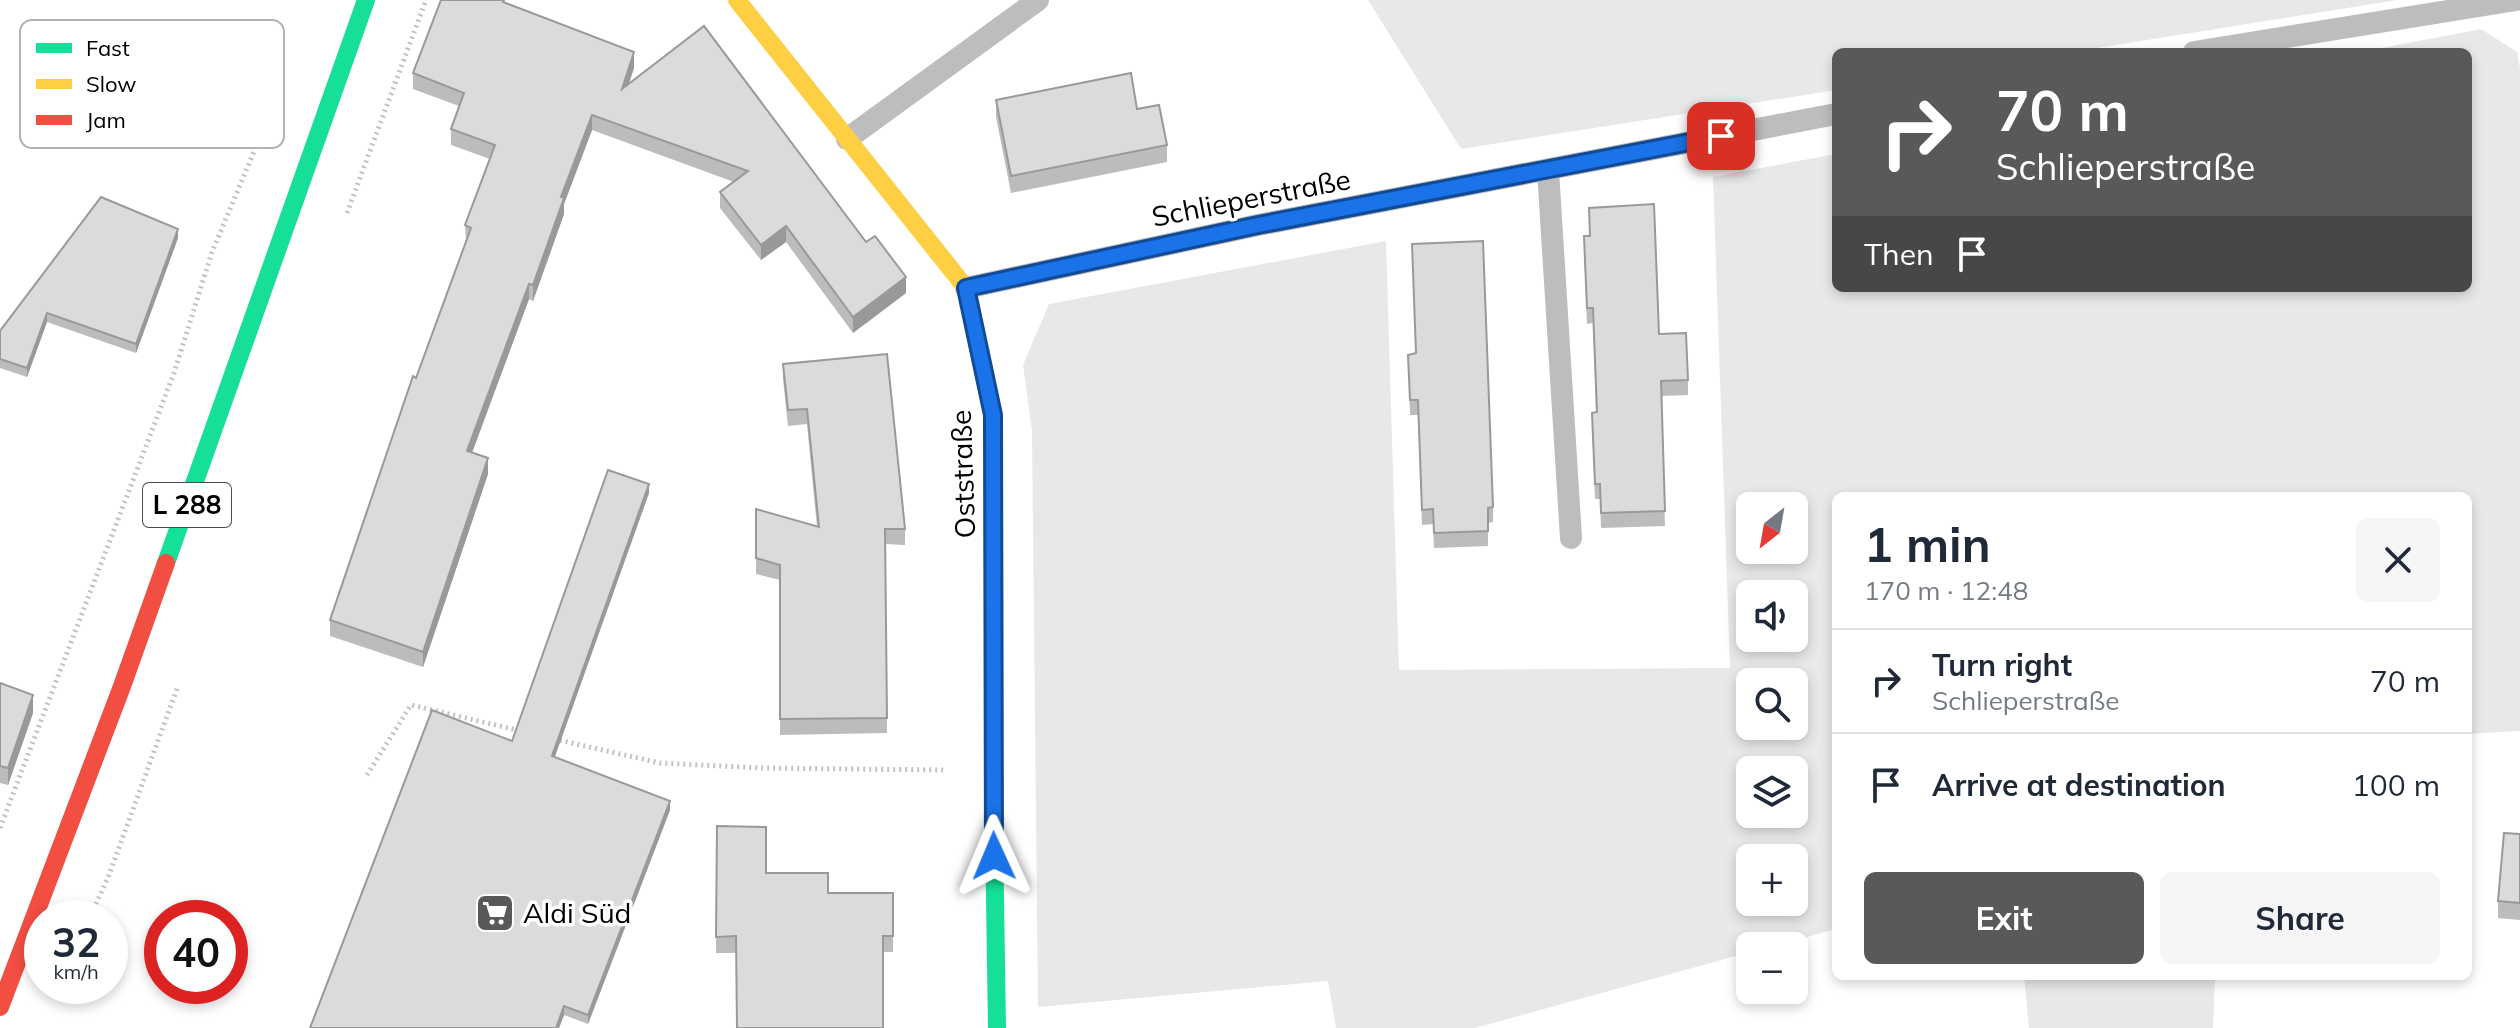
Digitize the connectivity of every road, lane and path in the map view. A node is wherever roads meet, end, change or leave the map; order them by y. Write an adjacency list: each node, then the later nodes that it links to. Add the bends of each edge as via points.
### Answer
1 (366, 0): 17 (street, L 288, via 121,689)
2 (1038, 0): 7 (lane)
3 (2516, 0): 5 (lane)
4 (748, 4): 7 (street, Oststraße)
5 (2219, 48)
6 (1832, 115): 9 (lane, Schlieperstraße)
7 (847, 139): 10 (street, Oststraße)
8 (256, 148): 16 (path, via 212,252 174,373)
9 (1548, 170): 10 (lane, Schlieperstraße); 11 (lane)
10 (966, 288): 14 (street, Oststraße, via 993,415)
11 (1571, 538)
12 (535, 734): 15 (path, via 411,705)
13 (551, 738): 14 (path, via 660,763)
14 (993, 770): 18 (street, Oststraße)
15 (367, 775)
16 (0, 828)
17 (0, 1007)
18 (997, 1028)

